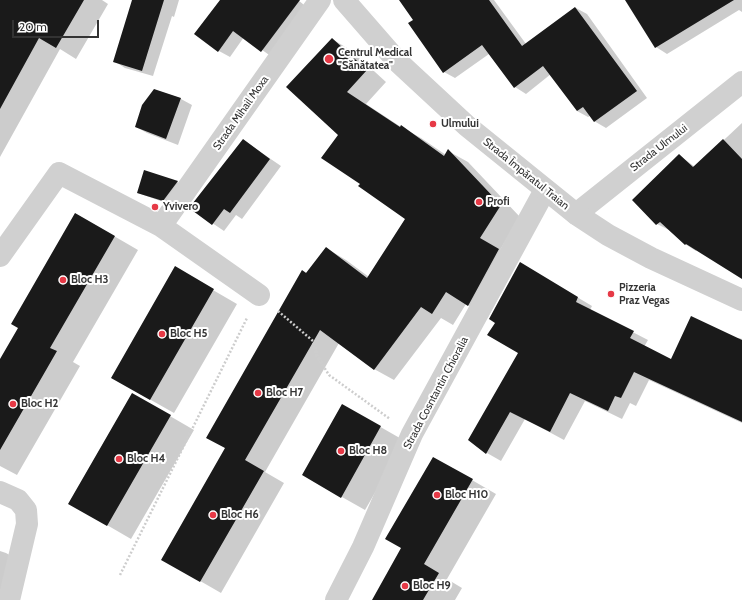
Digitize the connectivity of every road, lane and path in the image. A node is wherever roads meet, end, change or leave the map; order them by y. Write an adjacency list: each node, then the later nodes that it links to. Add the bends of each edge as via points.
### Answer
1 (320, 0): 6 (street, Strada Mihail Moxa)
2 (344, 0): 4 (street, Strada Împăratul Traian, via 404,68 467,126)
3 (742, 82): 5 (street, Strada Ulmului)
4 (545, 190): 5 (street, Strada Împăratul Traian); 10 (street, Strada Cosntantin Chioralia)
5 (576, 214): 9 (street, Strada Împăratul Traian, via 626,245)
6 (161, 226): 7 (street, via 59,173); 8 (street)
7 (0, 256)
8 (259, 295): 10 (path, via 313,341 317,356 329,375); 12 (path)
9 (742, 300)
10 (412, 434): 14 (street, Strada Cosntantin Chioralia, via 363,547)
11 (0, 492): 13 (street, via 18,500 26,510 26,524)
12 (120, 575)
13 (9, 600)
14 (336, 600)

